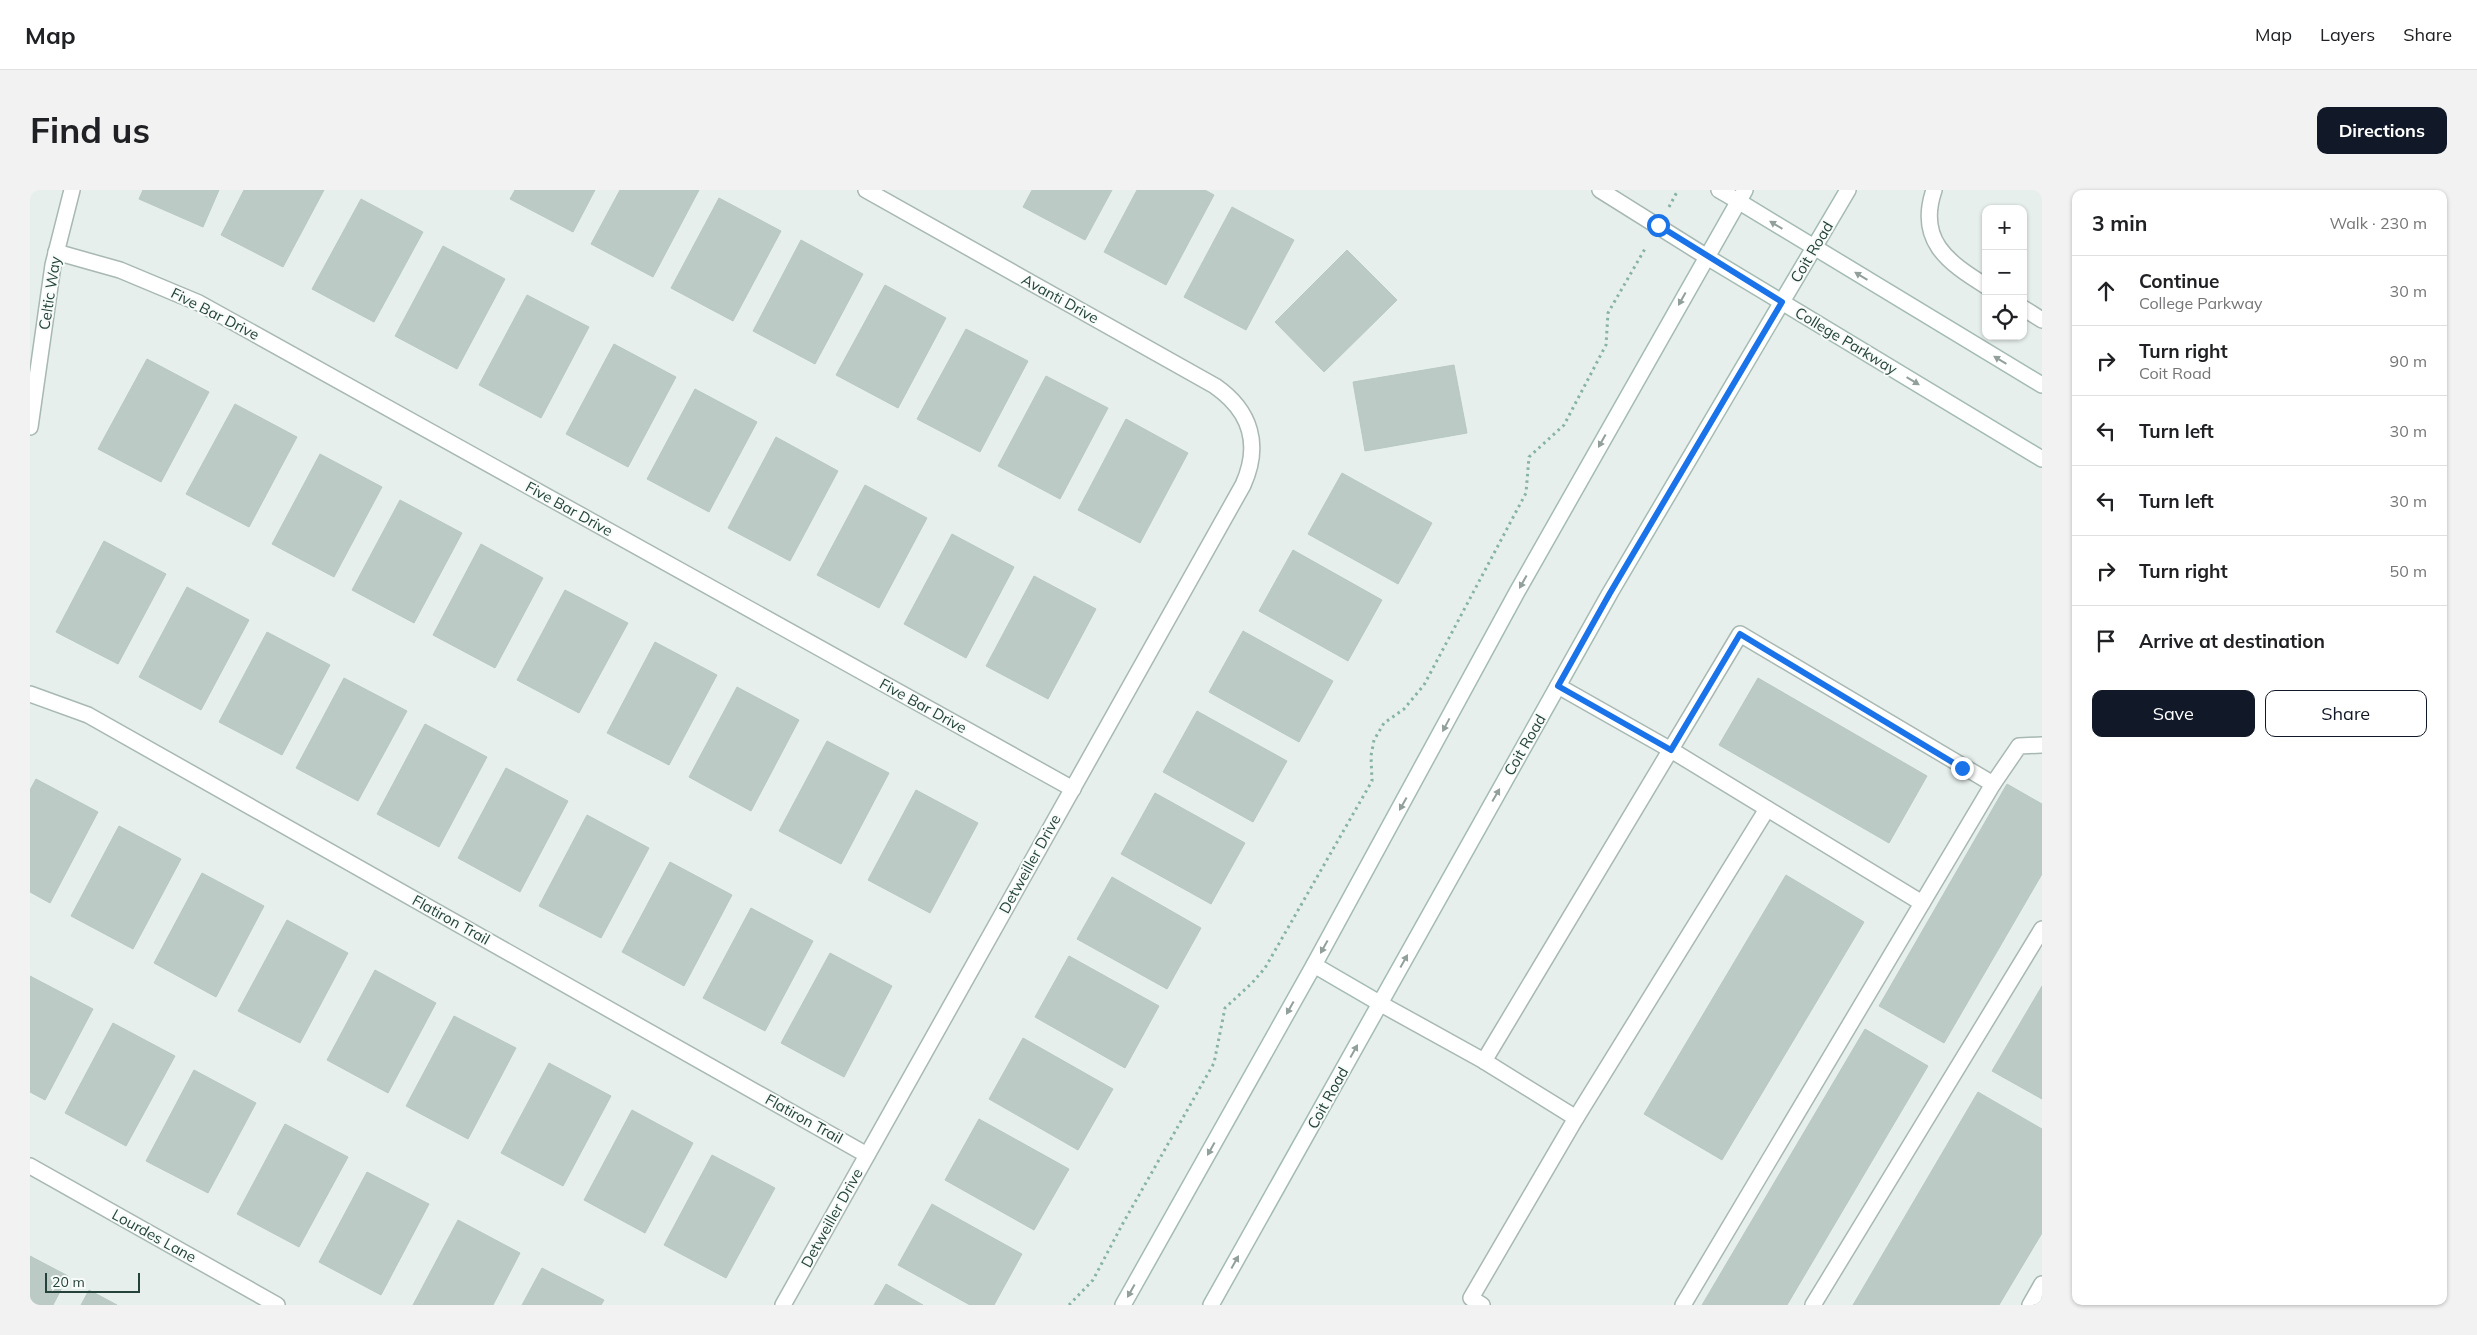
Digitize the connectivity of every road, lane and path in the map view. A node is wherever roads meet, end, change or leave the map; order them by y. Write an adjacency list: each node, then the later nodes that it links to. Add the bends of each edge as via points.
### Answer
1 (72, 190): 9 (street, Celtic Way)
2 (866, 190): 17 (street, Avanti Drive, via 1216,386 1233,399)
3 (1600, 190): 11 (street, College Parkway)
4 (1719, 190): 7 (street)
5 (1848, 190): 8 (street, Coit Road)
6 (1934, 190): 12 (street, via 1929,215 1933,239 1947,259)
7 (1742, 196): 8 (street, one-way to 7); 11 (street)
8 (1814, 248): 13 (street, Coit Road); 16 (street, one-way to 8)
9 (56, 252): 18 (street, Celtic Way); 25 (street, Five Bar Drive, via 120,270 199,303)
10 (1642, 253): 38 (path, via 1608,313 1606,345 1564,425 1529,457 1526,493 1424,685 1404,709 1384,723 1374,740 1370,756 1372,781 1265,968 1225,1008 1214,1063 1093,1280)
11 (1706, 257): 13 (street, College Parkway); 29 (street, one-way to 29, via 1517,592)
12 (1982, 283)
13 (1782, 302): 19 (street, College Parkway, one-way to 19); 20 (street, Coit Road)
14 (2027, 311): 15 (street)
15 (2042, 320)
16 (2042, 385)
17 (1245, 417): 25 (street, Detweiller Drive, via 1252,445 1250,466 1243,485)
18 (30, 427)
19 (2042, 459)
20 (1558, 686): 23 (street); 30 (street, Coit Road, one-way to 20)
21 (30, 694): 33 (street, Flatiron Trail, via 88,715)
22 (2042, 745): 24 (street, via 2018,746)
23 (1671, 750): 24 (street, via 1740,634); 26 (street); 31 (street)
24 (1992, 784): 27 (street)
25 (1073, 789): 33 (street, Detweiller Drive)
26 (1767, 808): 27 (street); 32 (street)
27 (1922, 903): 42 (street)
28 (2042, 929): 43 (street)
29 (1314, 965): 30 (street); 39 (street, one-way to 39)
30 (1381, 1004): 31 (street); 40 (street, Coit Road, one-way to 30)
31 (1484, 1061): 32 (street)
32 (1576, 1118): 41 (street, via 1471,1298)
33 (868, 1155): 37 (street, Detweiller Drive)
34 (30, 1166): 36 (street, Lourdes Lane)
35 (2042, 1284): 44 (street)
36 (277, 1305)
37 (783, 1305)
38 (1069, 1305)
39 (1123, 1305)
40 (1212, 1305)
41 (1482, 1305)
42 (1683, 1305)
43 (1813, 1305)
44 (2030, 1305)

